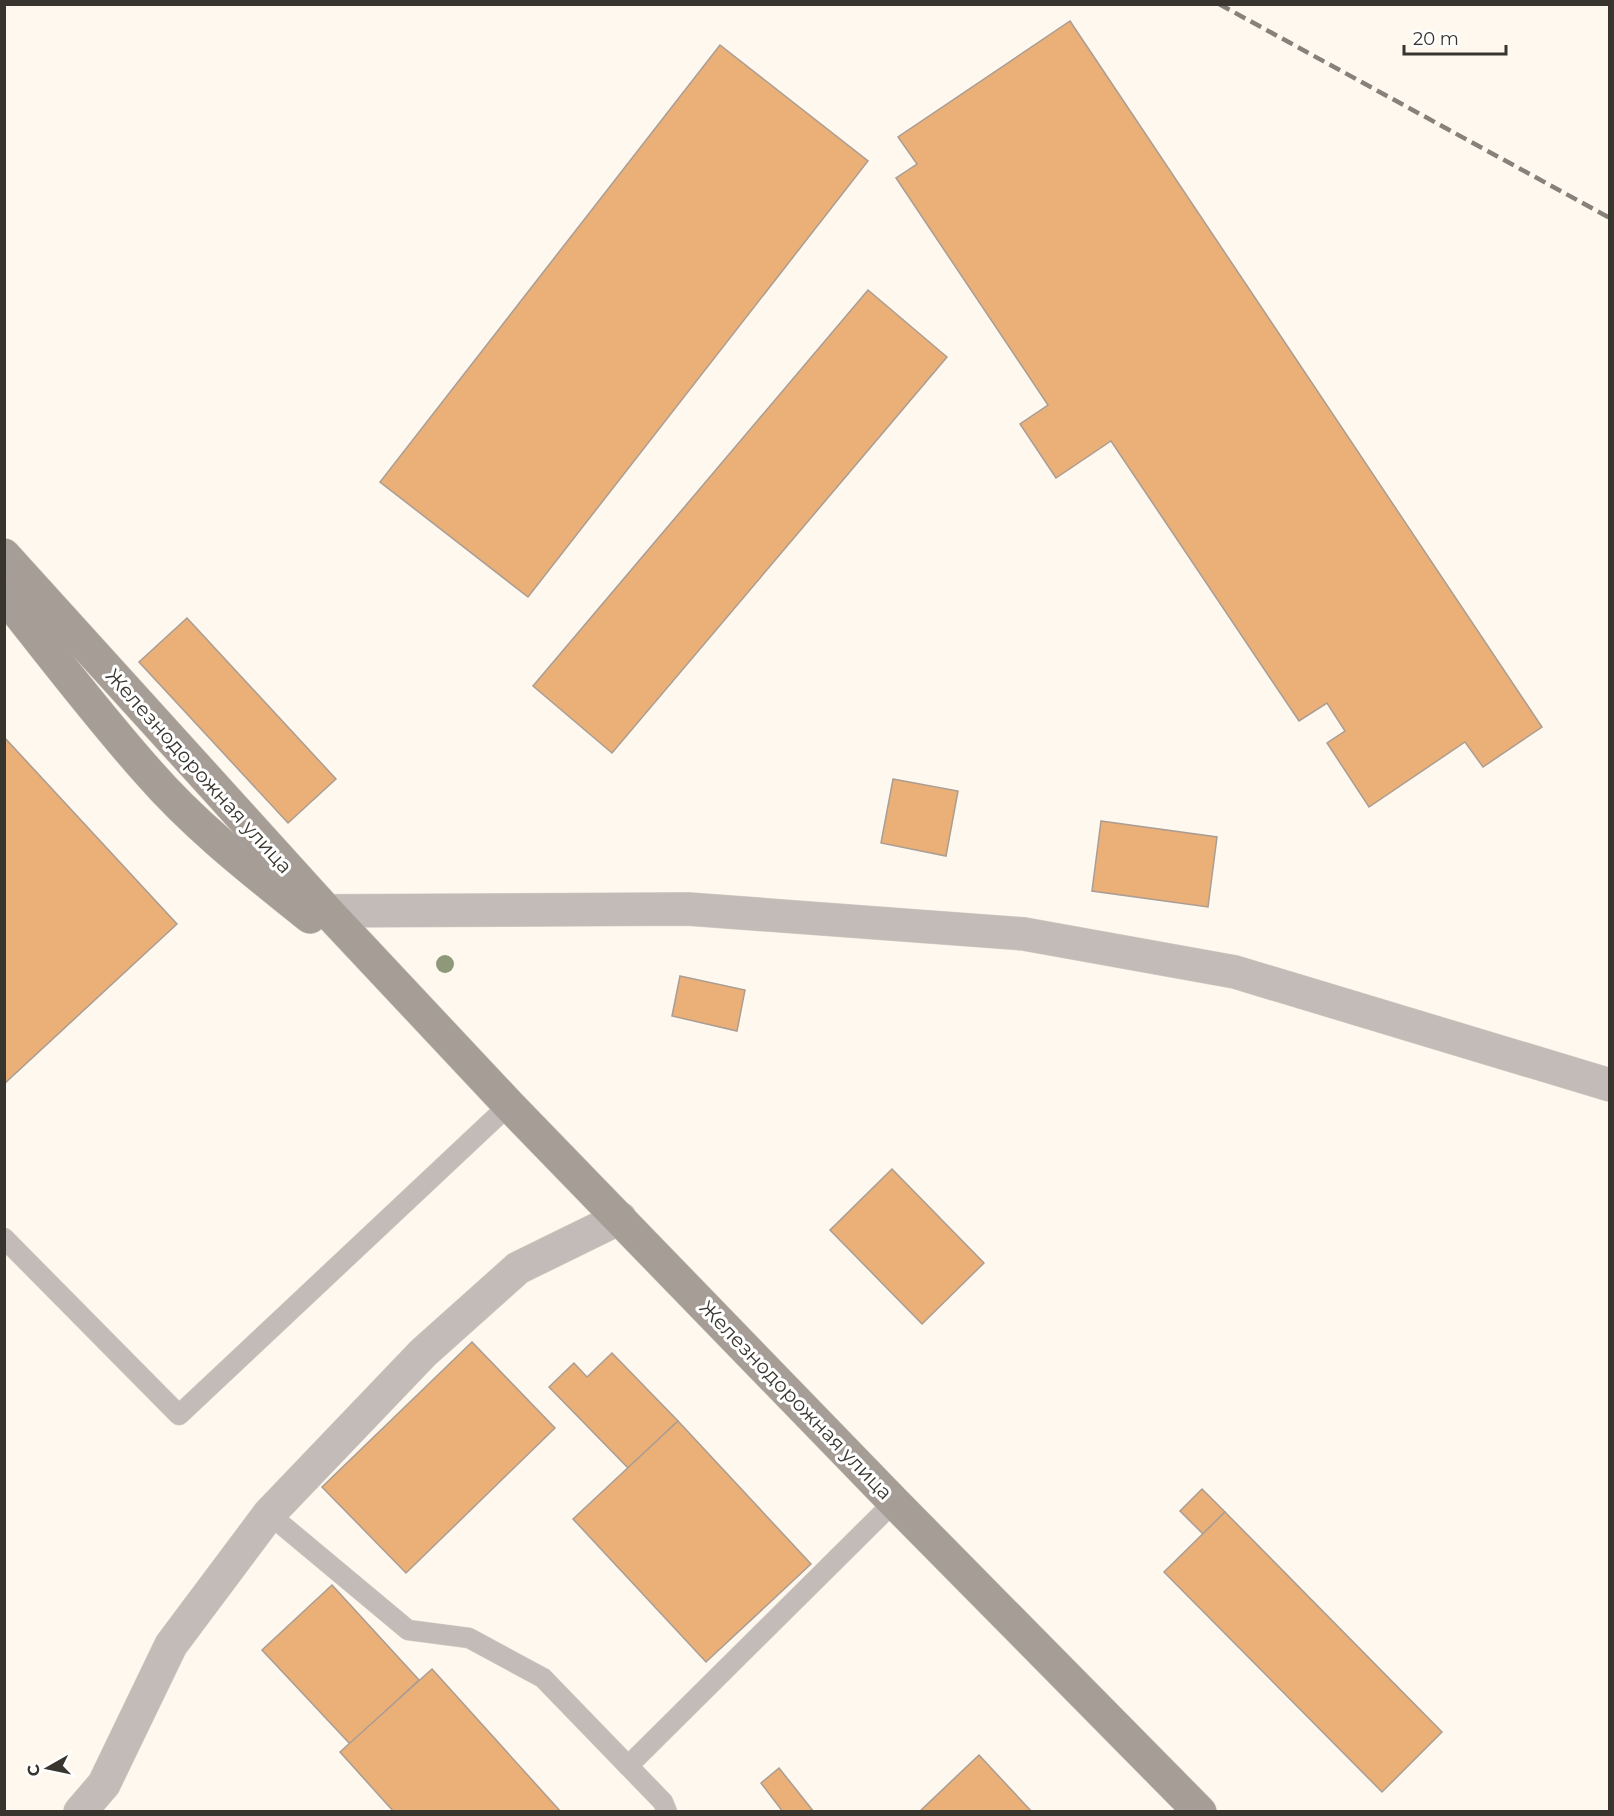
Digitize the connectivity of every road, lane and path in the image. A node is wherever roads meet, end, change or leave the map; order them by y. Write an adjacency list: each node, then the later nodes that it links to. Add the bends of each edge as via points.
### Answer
1 (4, 555): 3 (street, Железнодорожная улица)
2 (4, 596): 3 (street, Железнодорожная улица, via 150,774 196,821)
3 (314, 911): 4 (street, via 688,909 1024,934 1235,972); 5 (street, Железнодорожная улица, via 396,985)
4 (1610, 1085)
5 (509, 1105): 6 (street, Железнодорожная улица); 7 (lane, via 179,1415)
6 (620, 1218): 8 (street, Железнодорожная улица); 9 (street, via 518,1268 423,1353)
7 (4, 1238)
8 (894, 1502): 10 (lane); 13 (street, Железнодорожная улица)
9 (269, 1514): 10 (lane, via 408,1630 469,1638 543,1678); 11 (street, via 171,1645 104,1784)
10 (628, 1766): 12 (lane, via 663,1802)
11 (80, 1812)
12 (667, 1812)
13 (1200, 1812)

